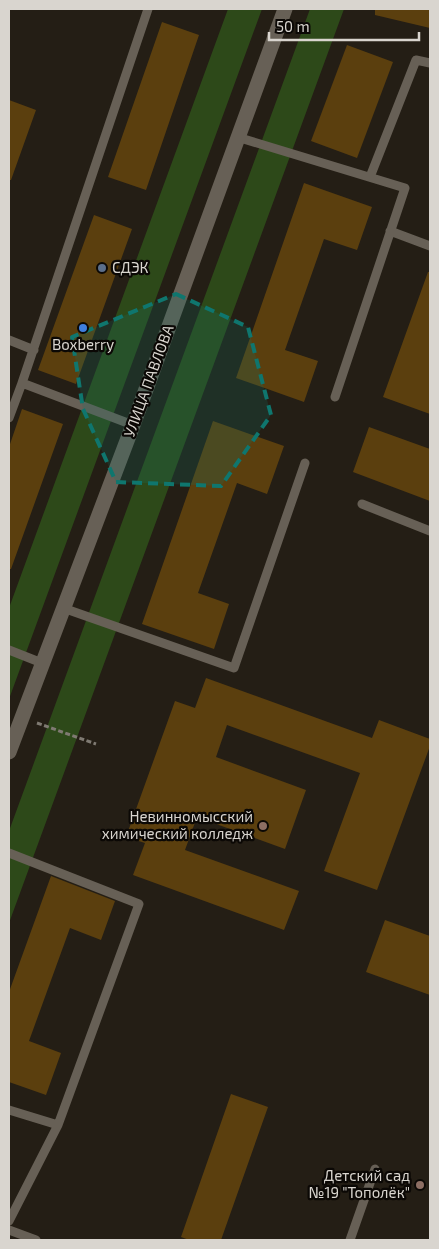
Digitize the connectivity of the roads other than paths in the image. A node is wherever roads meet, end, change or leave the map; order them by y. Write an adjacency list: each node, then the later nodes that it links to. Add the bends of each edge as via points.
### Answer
1 (148, 9): 9 (lane)
2 (285, 9): 4 (street, УЛИЦА ПАВЛОВА)
3 (430, 63): 5 (lane, via 416,60)
4 (237, 137): 5 (lane); 13 (street, УЛИЦА ПАВЛОВА)
5 (370, 177): 6 (lane, via 405,188)
6 (390, 231): 7 (lane); 11 (lane)
7 (430, 246)
8 (9, 340): 9 (lane)
9 (34, 350): 10 (lane)
10 (22, 383): 12 (lane); 13 (lane)
11 (335, 398)
12 (9, 418)
13 (133, 425): 17 (street, УЛИЦА ПАВЛОВА)
14 (305, 463): 17 (lane, via 234,668)
15 (362, 504): 16 (lane)
16 (430, 531)
17 (63, 608): 19 (street, УЛИЦА ПАВЛОВА)
18 (9, 650): 19 (lane)
19 (42, 663): 20 (street, УЛИЦА ПАВЛОВА)
20 (9, 752)
21 (9, 854): 23 (lane, via 139,904)
22 (9, 1110): 23 (lane)
23 (58, 1125): 25 (lane)
24 (375, 1169): 28 (lane)
25 (9, 1220)
26 (9, 1230): 27 (lane)
27 (36, 1240)
28 (350, 1240)

